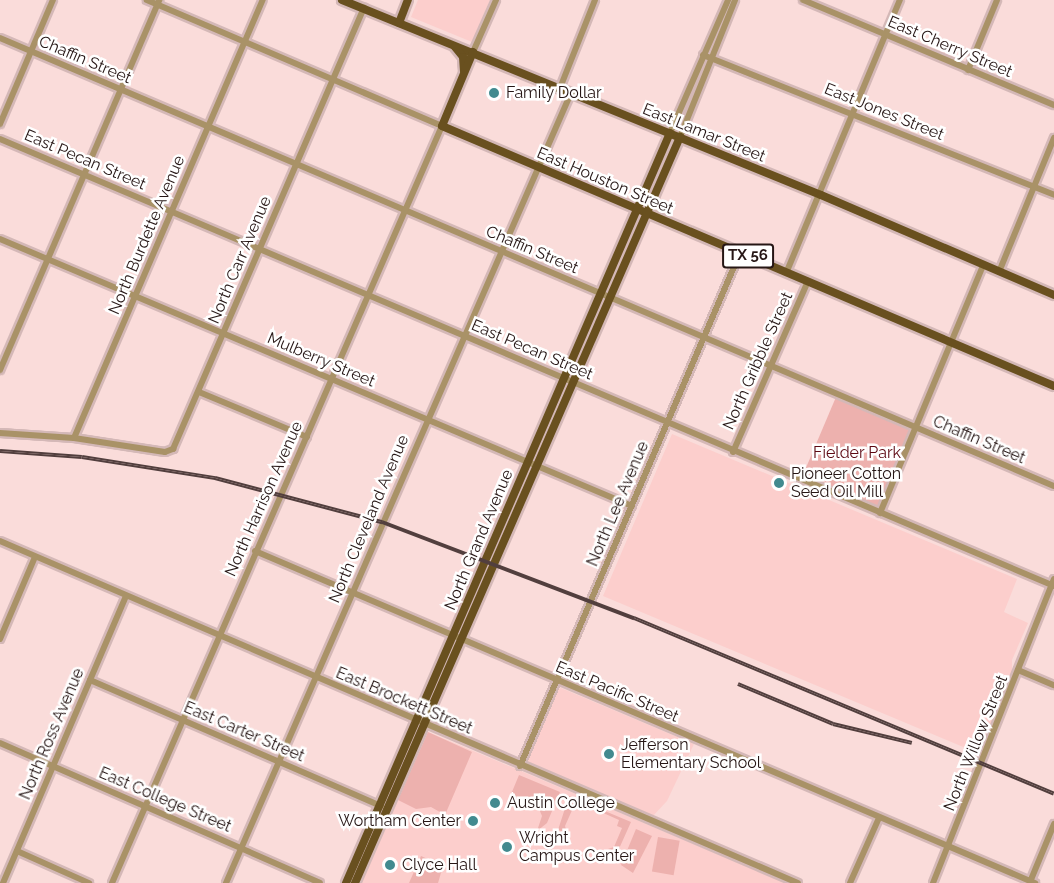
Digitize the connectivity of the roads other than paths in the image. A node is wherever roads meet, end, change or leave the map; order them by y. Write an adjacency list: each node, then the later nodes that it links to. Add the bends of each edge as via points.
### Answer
1 (53, 0): 20 (street)
2 (147, 0): 13 (street, East Houston Street)
3 (263, 0): 18 (street, North Burdette Avenue)
4 (342, 0): 14 (main road, East Lamar Street)
5 (408, 0): 15 (main road)
6 (496, 0): 21 (street)
7 (595, 0): 27 (street)
8 (728, 0): 22 (street)
9 (735, 0): 23 (street)
10 (803, 0): 16 (street, East Cherry Street)
11 (900, 0): 16 (street)
12 (997, 0): 24 (street)
13 (158, 2): 18 (street, East Houston Street); 28 (street)
14 (364, 9): 15 (main road, East Lamar Street); 26 (street, North Carr Avenue)
15 (399, 23): 19 (main road, East Lamar Street)
16 (885, 35): 24 (street, East Cherry Street); 32 (street)
17 (0, 38): 20 (street, Chaffin Street)
18 (245, 42): 26 (street, East Houston Street); 35 (street, North Burdette Avenue)
19 (449, 42): 21 (main road, East Lamar Street); 25 (main road, via 463,57)
20 (31, 52): 28 (street, Chaffin Street); 34 (street)
21 (473, 52): 25 (main road); 27 (main road, East Lamar Street)
22 (703, 55): 23 (street, East Jones Street); 31 (street)
23 (711, 58): 32 (street, East Jones Street); 33 (street)
24 (968, 70): 30 (street, East Cherry Street)
25 (464, 73): 36 (main road)
26 (333, 79): 36 (street, East Houston Street); 41 (street, North Carr Avenue)
27 (560, 88): 29 (main road, East Lamar Street)
28 (120, 89): 35 (street, Chaffin Street); 43 (street)
29 (571, 93): 37 (main road, East Lamar Street); 42 (street, North Cleveland Avenue)
30 (1054, 105)
31 (677, 115): 33 (street); 37 (street)
32 (854, 115): 44 (street, East Jones Street); 45 (street)
33 (687, 120): 38 (street)
34 (0, 124)
35 (208, 126): 41 (street, Chaffin Street); 49 (street, North Burdette Avenue)
36 (442, 126): 42 (main road, East Houston Street / TX 56); 48 (street, North Harrison Avenue)
37 (670, 133): 38 (main road, East Lamar Street); 47 (main road, North Grand Avenue)
38 (680, 137): 45 (main road, East Lamar Street); 50 (main road, North Grand Avenue)
39 (1054, 138): 44 (street)
40 (0, 139): 43 (street, East Pecan Street)
41 (295, 165): 48 (street, Chaffin Street); 52 (street, North Carr Avenue)
42 (536, 166): 47 (main road, East Houston Street / TX 56); 53 (street, North Cleveland Avenue)
43 (82, 172): 49 (street, East Pecan Street); 55 (street)
44 (1034, 187): 46 (street, East Jones Street); 58 (street)
45 (821, 195): 56 (main road, East Lamar Street); 57 (street)
46 (1054, 195)
47 (637, 208): 50 (main road, East Houston Street / TX 56); 61 (main road, North Grand Avenue)
48 (405, 209): 53 (street, Chaffin Street); 60 (street, North Harrison Avenue)
49 (170, 212): 52 (street, East Pecan Street); 63 (street, North Burdette Avenue)
50 (646, 212): 54 (main road, East Houston Street / TX 56); 61 (main road, North Grand Avenue)
51 (0, 239): 55 (street, Mulberry Street)
52 (260, 249): 60 (street, East Pecan Street); 64 (street, North Carr Avenue)
53 (500, 250): 61 (street, Chaffin Street); 65 (street, North Cleveland Avenue)
54 (740, 253): 57 (main road, East Houston Street / TX 56); 66 (street, North Lee Avenue)
55 (47, 259): 63 (street, Mulberry Street); 69 (street)
56 (983, 266): 58 (main road, East Lamar Street); 67 (street)
57 (787, 271): 59 (main road, East Houston Street / TX 56)
58 (999, 272): 62 (main road, East Lamar Street)
59 (808, 281): 67 (main road, East Houston Street / TX 56); 68 (street, North Gribble Street)
60 (369, 294): 65 (street, East Pecan Street); 70 (street, North Harrison Avenue)
61 (605, 295): 66 (street, Chaffin Street); 71 (main road, North Grand Avenue)
62 (1054, 295)
63 (135, 296): 64 (street, Mulberry Street); 79 (street, North Burdette Avenue)
64 (224, 333): 70 (street, Mulberry Street); 73 (street, North Carr Avenue)
65 (463, 335): 71 (street, East Pecan Street); 74 (street, North Cleveland Avenue)
66 (704, 338): 68 (street, Chaffin Street); 75 (street, North Lee Avenue)
67 (953, 343): 72 (main road, East Houston Street / TX 56); 76 (street)
68 (771, 366): 76 (street, Chaffin Street); 80 (street, North Gribble Street)
69 (0, 370)
70 (332, 378): 74 (street, Mulberry Street); 78 (street, North Harrison Avenue)
71 (568, 380): 75 (street, East Pecan Street); 81 (main road, North Grand Avenue)
72 (1054, 386)
73 (199, 392): 78 (street); 79 (street, North Carr Avenue, via 170,451)
74 (427, 419): 81 (street, Mulberry Street); 89 (street, North Cleveland Avenue)
75 (667, 424): 80 (street, East Pecan Street); 83 (street, North Lee Avenue)
76 (916, 428): 82 (street, Chaffin Street); 84 (street)
77 (0, 433): 79 (street)
78 (306, 437): 86 (street, North Harrison Avenue)
79 (74, 438)
80 (733, 452): 84 (street, East Pecan Street)
81 (531, 464): 83 (street, Mulberry Street); 92 (main road, North Grand Avenue)
82 (1054, 486)
83 (632, 506): 97 (street, North Lee Avenue)
84 (880, 513): 88 (street, East Pecan Street)
85 (0, 541): 87 (street, East Brockett Street)
86 (255, 551): 89 (street, East Pacific Street); 91 (street, North Harrison Avenue)
87 (35, 557): 90 (street, East Brockett Street); 93 (street)
88 (1053, 583): 94 (street, North Willow Street)
89 (352, 592): 92 (street, East Pacific Street); 95 (street, North Cleveland Avenue)
90 (126, 596): 91 (street, East Brockett Street); 96 (street, North Ross Avenue)
91 (218, 636): 95 (street, East Brockett Street); 99 (street, North Harrison Avenue)
92 (457, 637): 97 (street, East Pacific Street); 100 (main road, North Grand Avenue)
93 (0, 639)
94 (1018, 670): 98 (street); 110 (street, North Willow Street)
95 (315, 677): 100 (street, East Brockett Street); 102 (street, North Cleveland Avenue)
96 (90, 680): 99 (street, East Carter Street); 103 (street, North Ross Avenue)
97 (556, 681): 104 (street, North Lee Avenue); 107 (street, East Pacific Street)
98 (1054, 685)
99 (182, 719): 102 (street, East Carter Street); 105 (street, North Harrison Avenue)
100 (421, 722): 104 (street, East Brockett Street); 106 (main road, North Grand Avenue)
101 (0, 743): 103 (street, East College Street)
102 (279, 762): 106 (street, East Carter Street); 109 (street, North Cleveland Avenue)
103 (52, 766): 105 (street, East College Street); 111 (street, North Ross Avenue)
104 (520, 766): 120 (street, East Brockett Street)
105 (144, 806): 109 (street, East College Street); 115 (street, North Harrison Avenue)
106 (383, 807): 118 (main road, North Grand Avenue); 119 (main road, North Grand Avenue)
107 (879, 818): 110 (street, East Pacific Street); 121 (street)
108 (1054, 824): 112 (street)
109 (242, 847): 116 (street, North Cleveland Avenue); 117 (street, East College Street)
110 (948, 847): 112 (street, East Pacific Street); 122 (street, North Willow Street)
111 (17, 851): 113 (street, North Ross Avenue); 114 (street)
112 (1032, 882)
113 (3, 883)
114 (89, 883)
115 (111, 883)
116 (226, 883)
117 (320, 883)
118 (346, 883)
119 (355, 883)
120 (798, 883)
121 (849, 883)
122 (933, 883)

